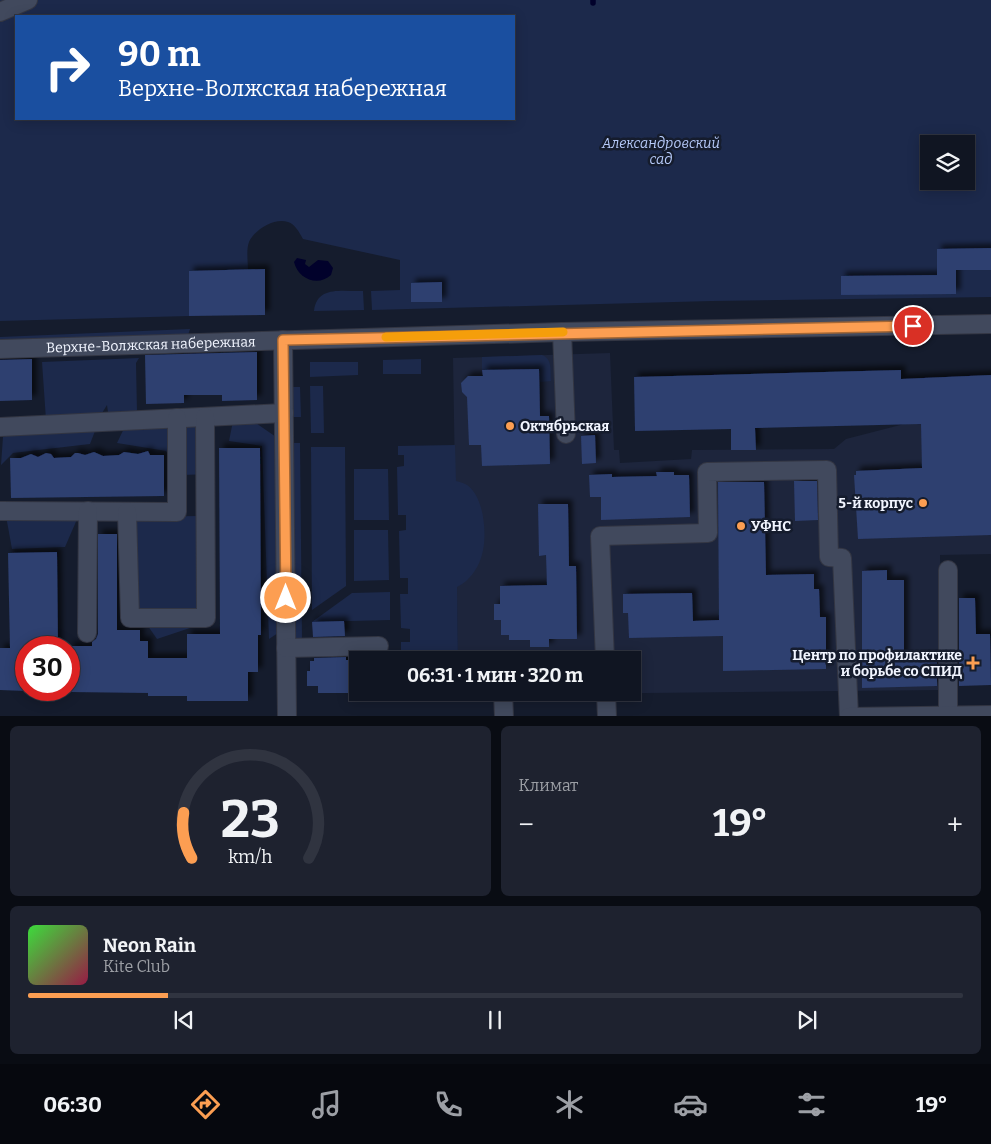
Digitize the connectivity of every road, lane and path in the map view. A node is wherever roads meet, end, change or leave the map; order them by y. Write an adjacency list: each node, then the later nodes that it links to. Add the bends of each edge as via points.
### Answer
1 (28, 0): 2 (street)
2 (0, 12)
3 (991, 324): 4 (street, Верхне-Волжская набережная)
4 (562, 332): 5 (street, Верхне-Волжская набережная); 11 (street)
5 (283, 340): 6 (street, Верхне-Волжская набережная); 7 (street)
6 (0, 349)
7 (284, 413): 8 (street); 20 (street)
8 (205, 417): 9 (street); 16 (street)
9 (177, 418): 10 (street); 15 (street)
10 (0, 427)
11 (566, 434)
12 (0, 511): 13 (street)
13 (88, 511): 14 (street); 18 (street)
14 (127, 512): 15 (street); 16 (street, via 130,618 206,618)
15 (177, 512): 16 (street)
16 (204, 512)
17 (948, 570): 24 (street)
18 (87, 633)
19 (380, 646): 20 (street)
20 (286, 648): 26 (street)
21 (605, 651): 29 (street, via 600,536 708,533 708,472 827,470 829,557 842,558)
22 (503, 701): 27 (street)
23 (606, 701): 28 (street)
24 (948, 715): 25 (street); 29 (street)
25 (991, 715)
26 (288, 716)
27 (504, 716)
28 (607, 716)
29 (849, 716)

